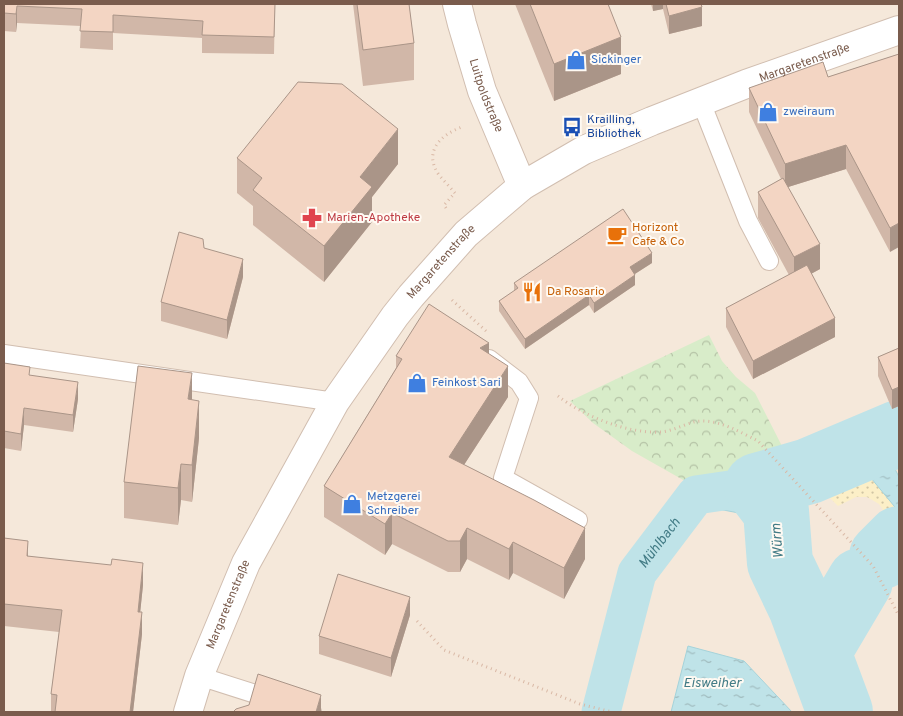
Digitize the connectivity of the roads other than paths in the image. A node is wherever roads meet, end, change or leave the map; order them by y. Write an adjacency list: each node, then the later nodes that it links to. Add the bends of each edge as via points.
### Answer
1 (457, 4): 4 (street, Luitpoldstraße, via 482,91)
2 (899, 30): 3 (street, Margaretenstraße)
3 (701, 102): 4 (street, Margaretenstraße, via 584,150); 5 (lane, via 748,221)
4 (522, 186): 8 (street, Margaretenstraße, via 466,234 419,302 395,316)
5 (769, 260)
6 (480, 352): 9 (lane, via 519,382 529,398 503,478)
7 (4, 354): 8 (lane)
8 (335, 402): 10 (street, Margaretenstraße, via 246,562)
9 (578, 520)
10 (198, 676): 11 (street, Margaretenstraße); 12 (lane)
11 (188, 712)
12 (312, 712)

